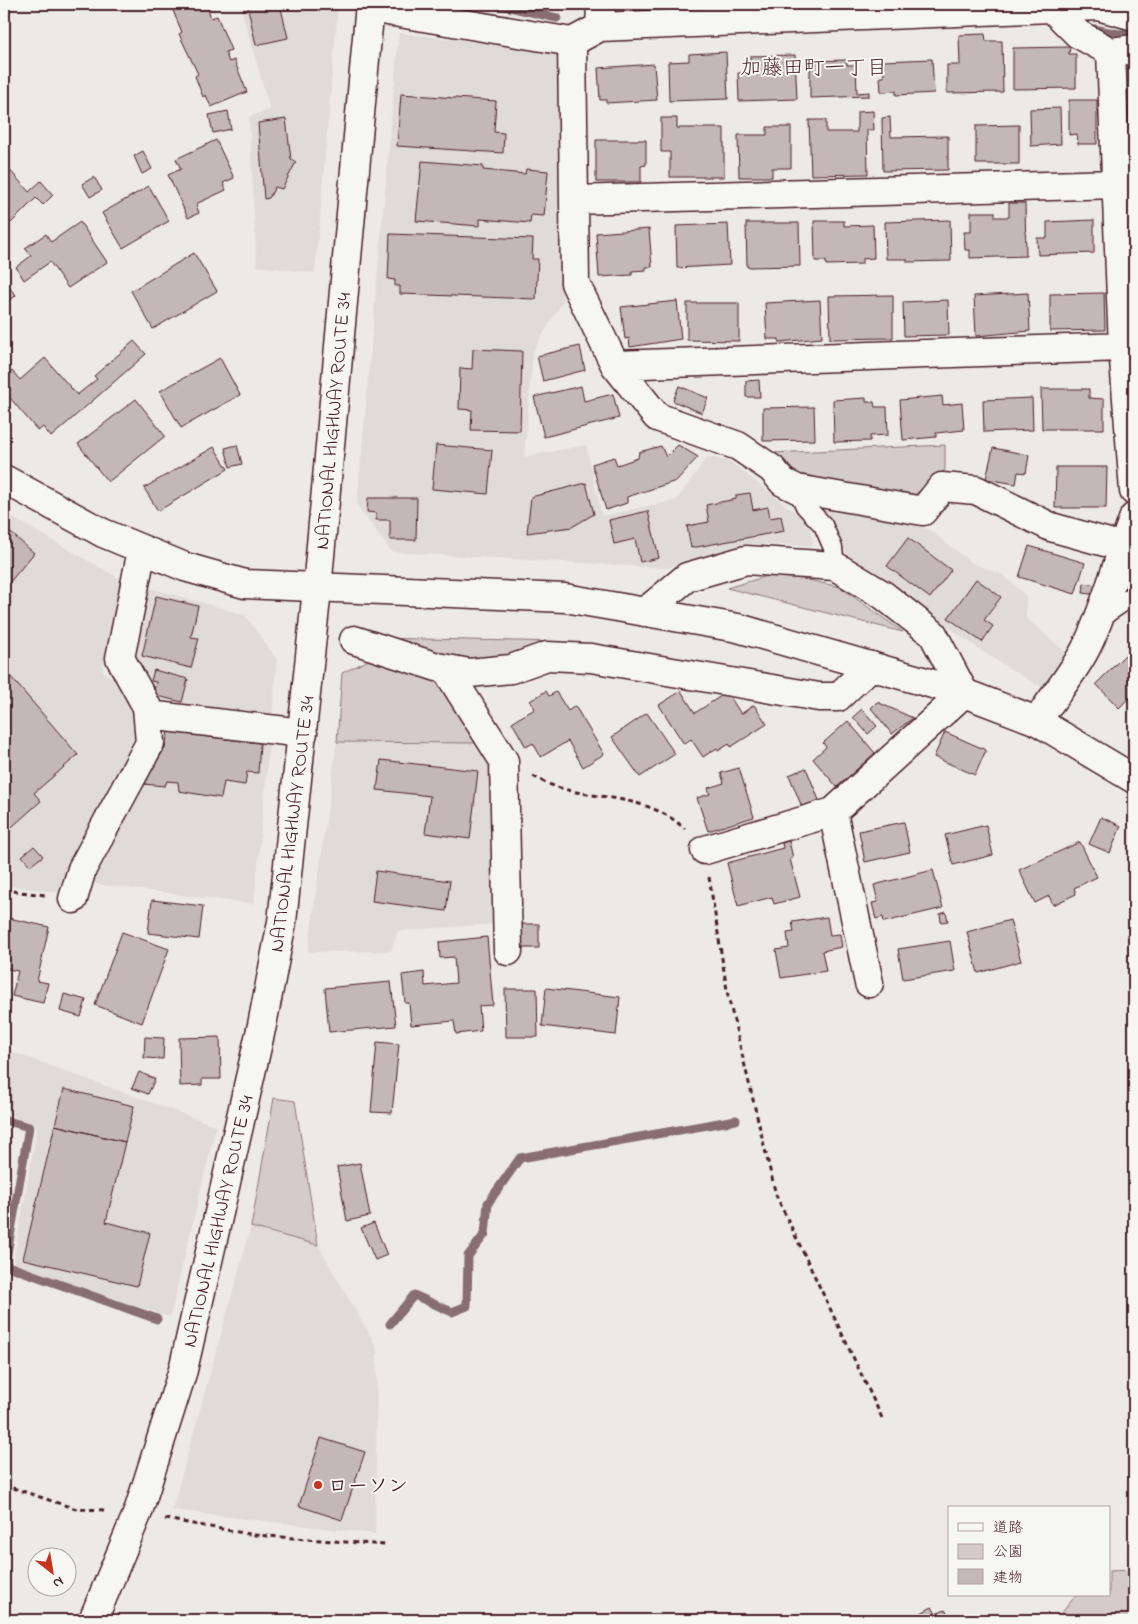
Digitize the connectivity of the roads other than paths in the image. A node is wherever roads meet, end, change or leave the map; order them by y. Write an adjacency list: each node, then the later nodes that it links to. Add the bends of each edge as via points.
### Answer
1 (1050, 5): 2 (main road); 4 (main road); 7 (main road, via 1078,34)
2 (1097, 5): 5 (main road)
3 (370, 6): 6 (main road); 19 (main road, NATIONAL HIGHWAY ROUTE 34)
4 (601, 15): 6 (main road)
5 (1134, 16)
6 (572, 42): 9 (main road)
7 (1123, 51): 8 (main road)
8 (1116, 184): 9 (main road); 10 (main road)
9 (574, 200): 11 (main road, via 575,283)
10 (1127, 332): 11 (main road); 14 (main road)
11 (615, 365): 13 (main road, via 657,417 738,446 772,469 782,482)
12 (4, 479): 17 (main road, via 103,533)
13 (797, 489): 16 (main road, via 923,511 942,487 976,490 1051,527); 18 (lane, via 805,506 823,525 833,548)
14 (1134, 491)
15 (1134, 517): 16 (main road)
16 (1123, 547): 22 (main road, via 1108,598)
17 (142, 550): 19 (main road, via 185,567 246,584); 27 (main road, via 120,658 143,698)
18 (836, 566): 21 (main road, via 746,560 687,576); 26 (main road, via 883,595 933,634)
19 (318, 589): 21 (main road, via 565,598); 29 (main road, NATIONAL HIGHWAY ROUTE 34)
20 (1134, 595): 22 (lane)
21 (645, 612): 24 (main road, via 738,628)
22 (1098, 619): 28 (main road, via 1087,646)
23 (354, 640): 25 (main road)
24 (871, 666): 25 (main road, via 838,697 819,697 591,658 547,656 511,669 470,673); 26 (main road)
25 (446, 669): 34 (main road, via 504,761)
26 (964, 693): 28 (main road); 31 (main road)
27 (148, 715): 29 (main road); 33 (main road, via 150,744 82,869)
28 (1037, 721): 30 (main road)
29 (303, 732): 36 (main road, NATIONAL HIGHWAY ROUTE 34, via 282,922 262,1025 183,1370 138,1512)
30 (1134, 779)
31 (833, 812): 32 (main road); 35 (main road)
32 (705, 850)
33 (73, 899)
34 (508, 951)
35 (869, 983)
36 (93, 1620)

